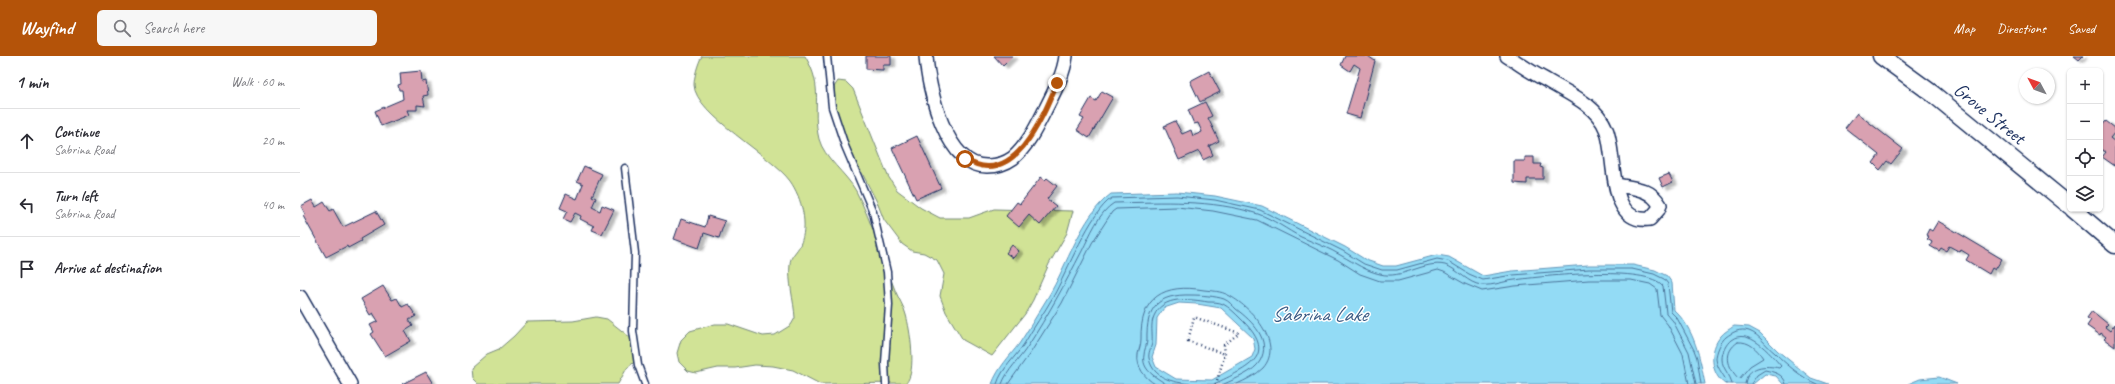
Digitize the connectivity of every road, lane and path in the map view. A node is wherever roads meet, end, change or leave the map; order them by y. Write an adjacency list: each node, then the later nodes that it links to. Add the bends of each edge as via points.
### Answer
1 (827, 56): 15 (lane, via 832,107 845,146 873,212 888,272 889,305 884,364)
2 (926, 56): 3 (street, via 945,132 965,159 984,167 1012,159 1027,142 1050,100)
3 (1066, 56)
4 (1507, 56): 7 (street, via 1582,101 1596,113 1607,129)
5 (1881, 56): 8 (street, Grove Street, via 1954,111)
6 (625, 168): 14 (lane, via 635,253 633,330 638,365)
7 (1616, 185)
8 (2067, 204)
9 (2076, 212): 10 (street)
10 (2115, 245)
11 (300, 297): 13 (street)
12 (1225, 354): 12 (path, via 1224,345 1239,333 1194,317 1188,341); 16 (path)
13 (350, 384)
14 (645, 384)
15 (886, 384)
16 (1216, 384)

